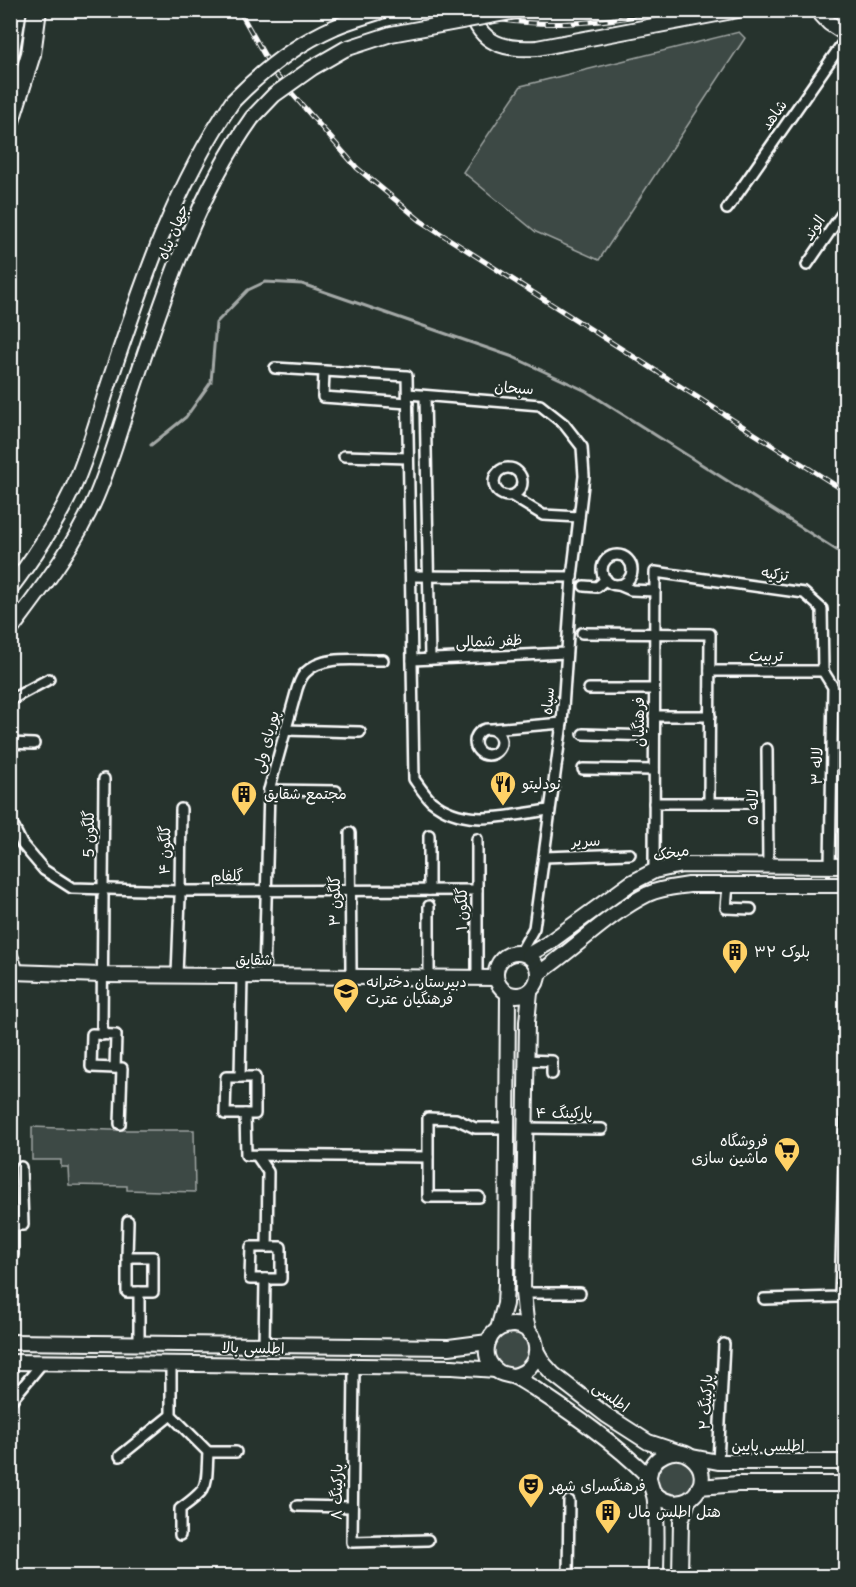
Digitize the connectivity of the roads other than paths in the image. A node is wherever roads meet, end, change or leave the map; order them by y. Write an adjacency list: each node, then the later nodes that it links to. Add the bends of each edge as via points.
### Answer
1 (17, 10): 9 (highway)
2 (37, 10): 10 (highway, via 31,54)
3 (384, 10): 30 (street, جهان پناه, bridge, via 335,27 298,47 257,76 212,131 177,199 73,487 52,529)
4 (471, 10): 6 (street, via 477,26 489,40 525,49)
5 (522, 10): 32 (street, جهان پناه, bridge, via 390,34 345,49 274,95 252,118 233,145 200,209 96,497 72,544)
6 (738, 10)
7 (817, 10): 8 (street)
8 (846, 36): 12 (street, شاهد)
9 (10, 50)
10 (10, 121)
11 (846, 208): 13 (street, الوند)
12 (728, 209)
13 (807, 265)
14 (275, 368): 15 (street)
15 (324, 371): 17 (street, via 407,376); 17 (street, سبحان, via 323,397)
16 (425, 396): 17 (street, سبحان); 18 (street, سبحان, via 540,405 564,424); 25 (street)
17 (408, 398): 20 (street)
18 (582, 447): 22 (street, سپاه, via 584,476)
19 (344, 456): 20 (street)
20 (408, 458): 24 (street)
21 (512, 496): 22 (street, via 543,515)
22 (579, 517): 26 (street, سپاه)
23 (655, 572): 31 (street, فرهنگیان); 40 (street, تزکیه, via 804,593 822,609)
24 (411, 576): 25 (street); 38 (street)
25 (429, 576): 26 (street); 36 (street)
26 (572, 577): 35 (street, سپاه)
27 (606, 579): 28 (street); 28 (street, via 602,570 605,561 613,555 623,556 630,562 632,572 628,581); 29 (street, via 597,587)
28 (619, 585): 31 (street)
29 (584, 586)
30 (10, 588)
31 (655, 591): 34 (street, فرهنگیان)
32 (10, 631)
33 (582, 633): 34 (street)
34 (655, 634): 39 (street, via 710,634); 45 (street, فرهنگیان)
35 (566, 653): 36 (street, ظفر شمالی); 49 (street, سپاه)
36 (430, 659): 38 (street, ظفر شمالی)
37 (383, 660): 51 (street, پوریای ولی, via 327,661 315,665 304,674 297,689)
38 (412, 660): 67 (street, via 414,778 431,800 457,816 477,819)
39 (710, 671): 40 (street, تربیت); 48 (street)
40 (823, 672): 42 (street)
41 (49, 679): 46 (street)
42 (833, 687): 43 (street); 75 (street, لاله ۳)
43 (846, 687)
44 (590, 688): 45 (street)
45 (654, 688): 47 (street, فرهنگیان)
46 (10, 700)
47 (654, 716): 48 (street); 54 (street, فرهنگیان)
48 (710, 716): 64 (street)
49 (562, 723): 50 (street); 67 (street, سپاه)
50 (492, 729)
51 (285, 730): 52 (street); 61 (street, پوریای ولی)
52 (360, 732)
53 (583, 734): 54 (street)
54 (654, 735): 59 (street, فرهنگیان)
55 (10, 743): 56 (street)
56 (34, 744)
57 (767, 749): 74 (street, لاله ۵)
58 (583, 770): 59 (street)
59 (654, 770): 63 (street, فرهنگیان)
60 (104, 779): 84 (street, گلگون 5)
61 (269, 790): 62 (street); 83 (street, پوریای ولی)
62 (336, 791)
63 (654, 803): 64 (street); 77 (street, فرهنگیان)
64 (710, 803): 65 (street)
65 (749, 803)
66 (181, 809): 85 (street, گلگون ۴)
67 (549, 810): 73 (street, سپاه)
68 (10, 820): 84 (street, گلفام, via 22,844 44,870 72,888)
69 (350, 833): 80 (street, گلگون ۳)
70 (429, 835): 81 (street)
71 (477, 839): 82 (street, گلگون ۱)
72 (630, 854): 73 (street, سریر)
73 (544, 857): 88 (street, سپاه, via 534,928)
74 (768, 865): 75 (street, میخک); 77 (street, میخک, via 682,865)
75 (830, 866): 76 (street, میخک)
76 (846, 866)
77 (654, 871): 88 (street, میخک, via 631,883 547,944)
78 (728, 885): 79 (street); 87 (street, via 726,908); 91 (street, via 689,885 650,894)
79 (846, 885)
80 (351, 890): 81 (street, گلفام); 83 (street, گلفام); 90 (street, گلگون ۳)
81 (429, 890): 82 (street, گلفام)
82 (477, 890): 98 (street, گلگون ۱)
83 (266, 891): 85 (street, گلفام); 96 (street, پوریای ولی)
84 (103, 892): 85 (street, گلفام); 93 (street, گلگون 5)
85 (180, 894): 94 (street, گلگون ۴)
86 (429, 906): 97 (street)
87 (751, 909)
88 (524, 954): 91 (street, via 534,961); 99 (street, via 505,957 496,970)
89 (11, 956): 92 (street)
90 (351, 970)
91 (539, 973): 100 (street)
92 (11, 974): 93 (street, شقایق)
93 (101, 975): 94 (street, شقایق); 102 (street, گلگون 5)
94 (177, 975): 95 (street, شقایق)
95 (242, 976): 96 (street, شقایق); 106 (street)
96 (264, 976): 97 (street, شقایق)
97 (429, 977): 98 (street, شقایق)
98 (477, 978): 99 (street, شقایق)
99 (496, 978): 101 (street)
100 (530, 992): 101 (street); 103 (street)
101 (508, 994): 110 (street)
102 (102, 1035): 104 (street, via 116,1035); 104 (street, via 92,1034 91,1067)
103 (526, 1060): 105 (street, via 552,1060); 111 (street)
104 (115, 1068): 109 (street, via 122,1068)
105 (552, 1074)
106 (240, 1077): 108 (street, via 255,1077 255,1114); 108 (street, via 226,1077 225,1114)
107 (846, 1098): 126 (street, via 840,1297)
108 (245, 1114): 113 (street, via 246,1155)
109 (120, 1124)
110 (508, 1128): 111 (street); 114 (street, via 475,1128 456,1119 428,1118); 127 (street, via 505,1304)
111 (525, 1128): 112 (street, پارکینگ ۴); 124 (street)
112 (602, 1129)
113 (257, 1156): 114 (street); 119 (street, via 268,1172)
114 (428, 1157): 116 (street, via 428,1197)
115 (21, 1167): 118 (street, via 23,1225)
116 (479, 1197)
117 (128, 1221): 121 (street)
118 (12, 1225): 120 (street)
119 (267, 1247): 122 (street, via 251,1246 250,1279); 122 (street, via 282,1247 281,1280)
120 (10, 1255)
121 (127, 1257): 123 (street, via 127,1292); 123 (street, via 153,1257 153,1292)
122 (265, 1279): 134 (street)
123 (139, 1292): 132 (street)
124 (523, 1293): 125 (street); 128 (street)
125 (580, 1293)
126 (764, 1299)
127 (498, 1329): 128 (street, via 514,1325); 130 (street)
128 (529, 1333): 135 (street)
129 (10, 1342): 131 (street, اطلسی بالا)
130 (488, 1342): 134 (street, اطلسی بالا, via 449,1347); 140 (street, via 487,1358)
131 (43, 1343): 132 (street, اطلسی بالا); 137 (street)
132 (139, 1344): 134 (street, اطلسی بالا)
133 (724, 1344): 149 (street, پارکینگ ۲)
134 (264, 1345)
135 (537, 1352): 141 (street, via 527,1371); 144 (street, اطلسی, via 553,1374 606,1415 648,1442)
136 (10, 1362): 137 (street, اطلسی بالا)
137 (43, 1362): 138 (street, اطلسی بالا); 142 (street)
138 (171, 1363): 139 (street, اطلسی بالا); 143 (street)
139 (354, 1366): 140 (street, اطلسی بالا); 158 (street, پارکینگ ۸)
140 (496, 1370): 141 (street)
141 (513, 1376): 151 (street, via 595,1431)
142 (10, 1402)
143 (171, 1415): 145 (street); 147 (street)
144 (677, 1451): 148 (street); 151 (street, via 655,1461)
145 (208, 1452): 146 (street); 159 (street, via 205,1488 180,1509)
146 (236, 1452)
147 (120, 1456)
148 (692, 1457): 149 (street, اطلسی پایین); 153 (street, via 700,1471)
149 (718, 1462): 150 (street, اطلسی پایین)
150 (846, 1462)
151 (649, 1477): 154 (street)
152 (846, 1484): 153 (street)
153 (699, 1487): 156 (street)
154 (655, 1494): 156 (street, via 670,1503); 162 (street)
155 (569, 1501): 161 (street)
156 (688, 1501): 163 (street, via 681,1521)
157 (297, 1506): 158 (street)
158 (352, 1507): 160 (street, پارکینگ ۸, via 352,1542)
159 (180, 1535)
160 (428, 1540)
161 (568, 1576)
162 (656, 1576)
163 (680, 1576)

